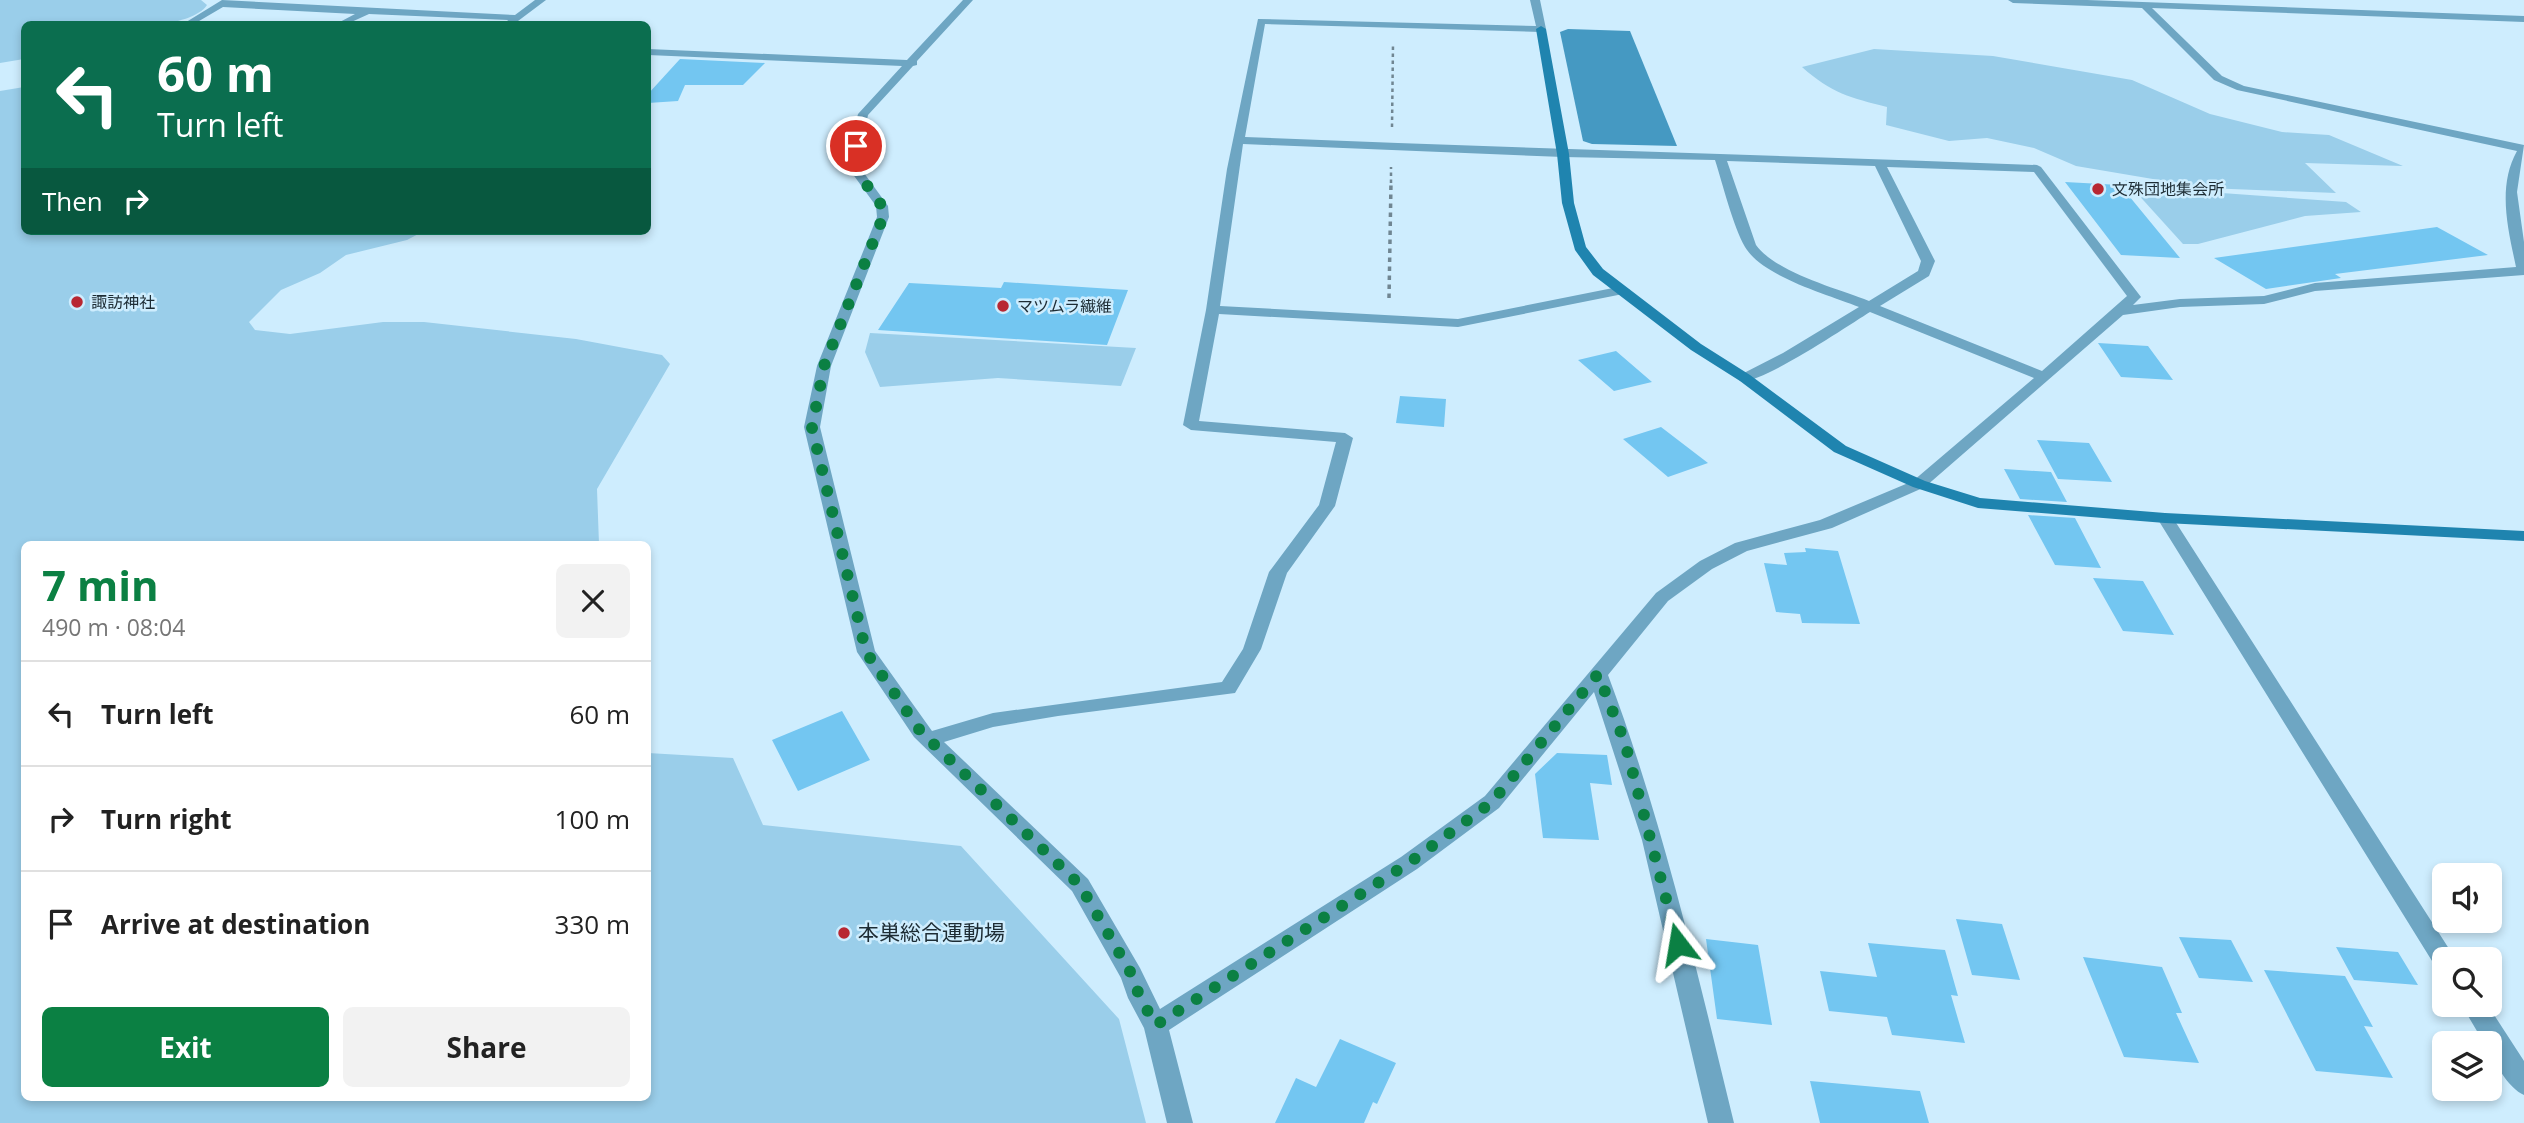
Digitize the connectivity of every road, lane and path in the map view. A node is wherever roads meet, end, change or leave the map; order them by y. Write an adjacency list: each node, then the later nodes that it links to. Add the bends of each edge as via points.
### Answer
1 (297, 0): 9 (street)
2 (541, 0): 14 (street)
3 (968, 0): 18 (street)
4 (1535, 0): 16 (street)
5 (2013, 0): 7 (street)
6 (227, 2): 9 (street); 12 (street)
7 (2090, 2): 8 (street)
8 (2146, 7): 11 (street); 21 (street, via 2218,78 2241,88)
9 (283, 8): 10 (street)
10 (369, 11): 13 (street); 14 (street)
11 (2524, 19)
12 (193, 21)
13 (347, 21)
14 (512, 21)
15 (1393, 23): 16 (street); 19 (street, via 1261,21); 20 (path)
16 (1541, 29): 22 (street)
17 (651, 52): 18 (street)
18 (913, 63): 37 (street, via 863,114 856,146 858,173 882,206 883,217 824,366 812,428 866,652)
19 (1240, 140): 20 (street); 28 (street)
20 (1391, 146): 22 (street); 30 (path)
21 (2523, 149): 25 (street, via 2513,170 2512,208)
22 (1563, 154): 23 (street); 26 (street, via 1580,247 1598,272)
23 (1720, 156): 24 (street); 27 (street, via 1750,245 1758,256)
24 (1879, 162): 27 (street, via 1928,261 1924,273); 29 (street, via 2037,169 2134,297)
25 (2524, 270): 29 (street, via 2315,287 2264,300 2180,303)
26 (1623, 290): 30 (street, via 1458,323); 32 (street)
27 (1868, 307): 31 (street); 32 (street)
28 (1213, 310): 30 (street); 37 (street, via 1191,425 1345,439 1327,506 1278,572 1252,649 1228,688 1032,713)
29 (2116, 312): 31 (street)
30 (1389, 320)
31 (2044, 377): 33 (street)
32 (1745, 378): 33 (street, via 1840,449)
33 (1919, 484): 34 (street, via 1978,503); 36 (street, via 1826,524 1741,547 1706,565 1662,597)
34 (2165, 518): 35 (street); 38 (street)
35 (2524, 536)
36 (1598, 674): 40 (street, via 1492,802 1409,863); 43 (street, via 1625,743 1653,842)
37 (929, 739): 40 (street, via 1080,885)
38 (2436, 947)
39 (2481, 1017): 41 (street)
40 (1156, 1025): 42 (street)
41 (2524, 1083)
42 (1180, 1123)
43 (1721, 1123)

